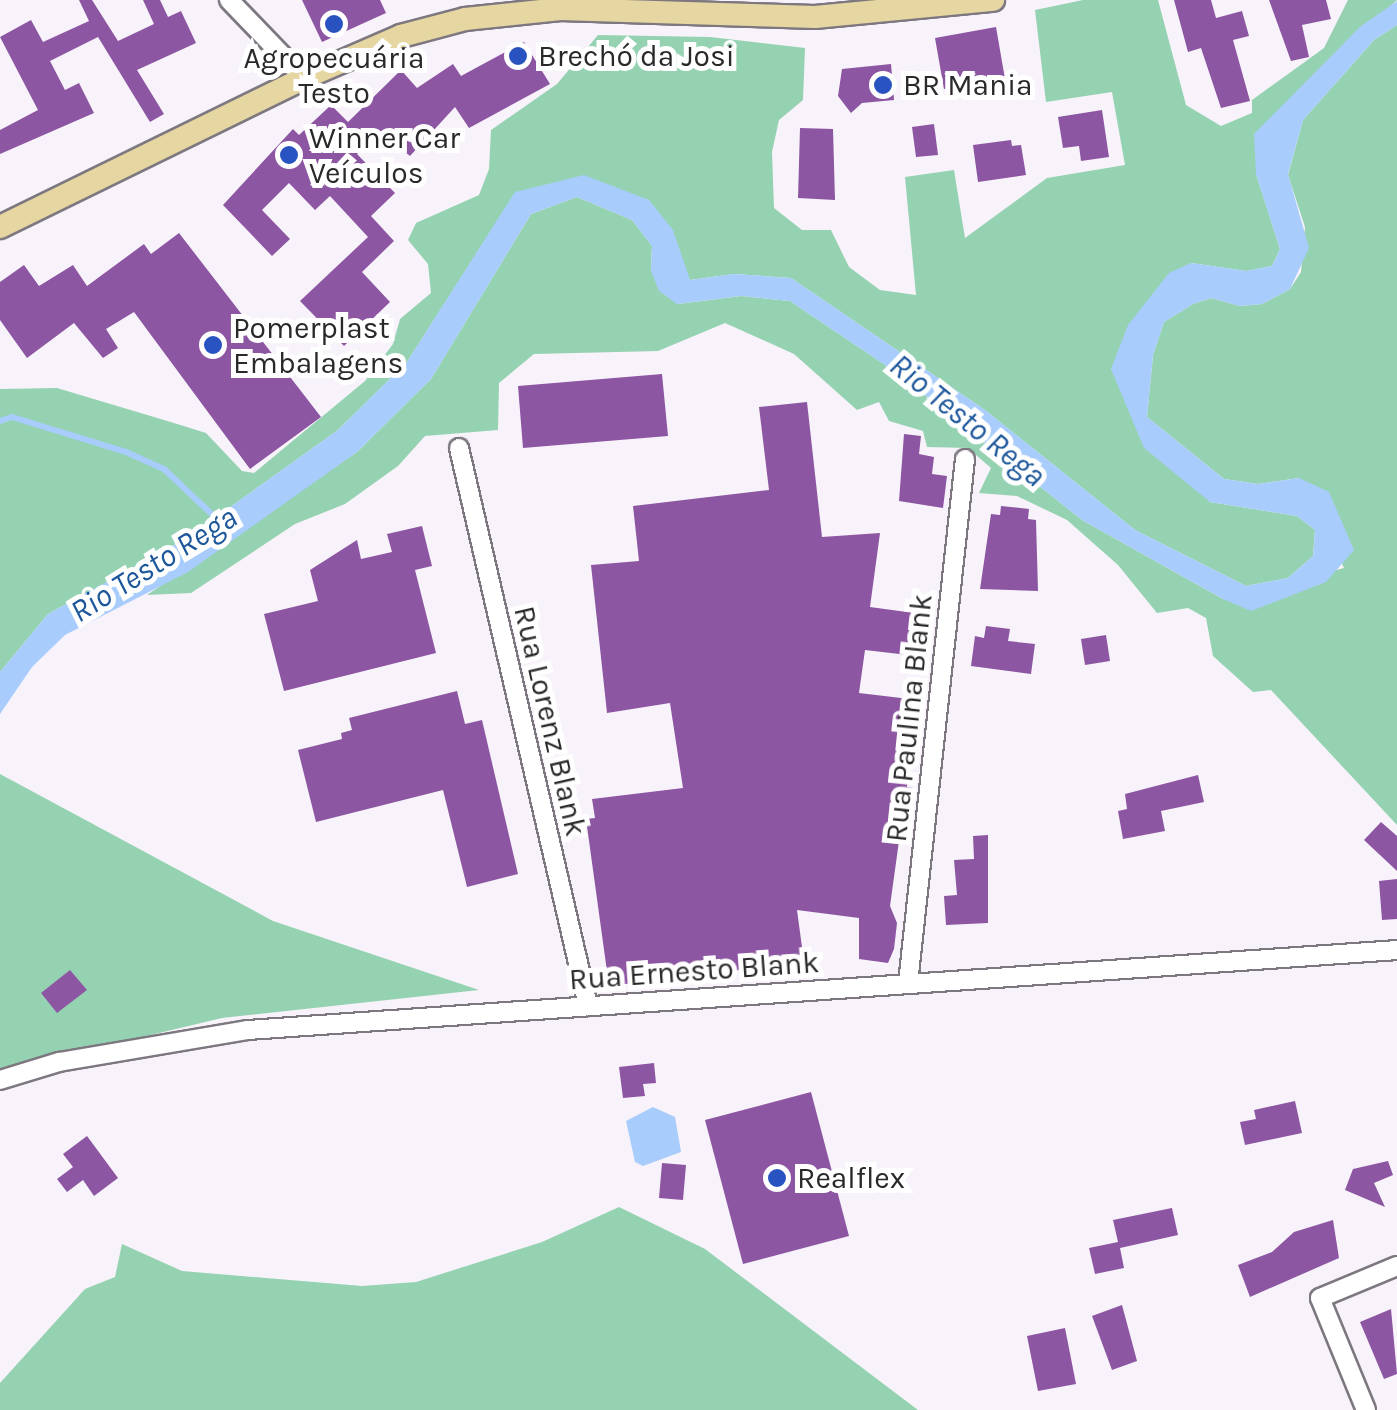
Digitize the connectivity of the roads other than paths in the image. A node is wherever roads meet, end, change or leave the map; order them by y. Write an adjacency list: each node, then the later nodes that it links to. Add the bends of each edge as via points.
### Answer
1 (229, 0): 6 (street)
2 (757, 0): 5 (main road)
3 (993, 0): 4 (main road)
4 (912, 6): 5 (main road)
5 (704, 12): 6 (main road, via 497,13 402,36)
6 (304, 78): 7 (main road)
7 (0, 227)
8 (459, 448): 12 (street, Rua Lorenz Blank)
9 (965, 459): 11 (street, Rua Paulina Blank)
10 (1397, 950): 11 (street, Rua Ernesto Blank)
11 (908, 983): 12 (street, Rua Ernesto Blank)
12 (588, 1006): 13 (street, Rua Ernesto Blank, via 185,1038)
13 (0, 1080)
14 (1397, 1266): 15 (street, via 1320,1298)
15 (1366, 1410)

